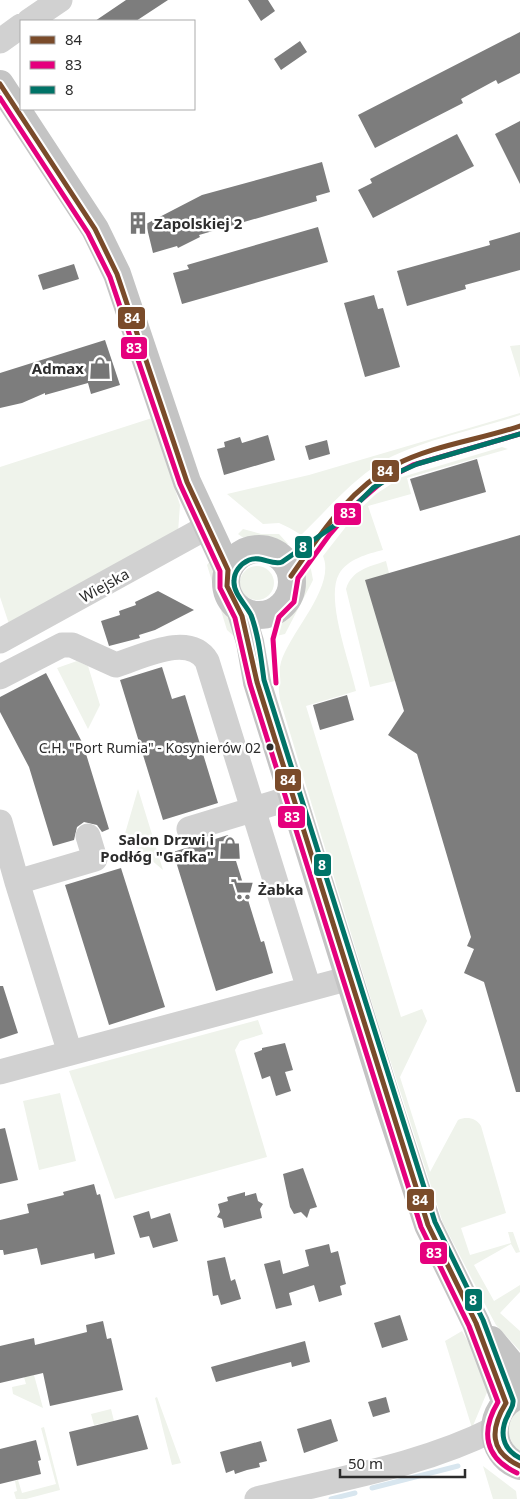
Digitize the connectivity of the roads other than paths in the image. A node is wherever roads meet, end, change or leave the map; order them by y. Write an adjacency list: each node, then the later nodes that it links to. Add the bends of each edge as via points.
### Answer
1 (60, 0): 2 (street)
2 (30, 20)
3 (20, 27): 4 (street)
4 (0, 41)
5 (0, 84): 6 (main road, via 74,195 106,250 131,313)
6 (187, 482): 7 (main road); 8 (main road, via 231,534)
7 (207, 527): 9 (main road); 12 (street, Wiejska)
8 (252, 550): 9 (main road, via 238,557); 11 (main road, via 278,556 291,576 288,597)
9 (228, 570): 10 (main road, via 227,592)
10 (240, 609): 11 (main road, via 256,615); 14 (main road, via 257,682)
11 (273, 612): 14 (main road, via 267,630)
12 (0, 641)
13 (0, 677): 16 (street, via 62,645 72,645 116,665 175,647 196,649 207,662)
14 (272, 727): 15 (main road)
15 (294, 797): 16 (street); 21 (main road)
16 (253, 809): 18 (street); 22 (street)
17 (0, 822): 20 (street)
18 (189, 829)
19 (88, 836): 20 (street, via 95,859)
20 (17, 882): 23 (street)
21 (350, 978): 22 (street); 25 (main road, via 428,1225)
22 (309, 989): 23 (street)
23 (70, 1053): 24 (street)
24 (0, 1072)
25 (476, 1323): 26 (main road); 27 (main road)
26 (520, 1375)
27 (513, 1399): 28 (main road, via 498,1415)
28 (505, 1449): 29 (street, via 425,1457)
29 (257, 1499)

